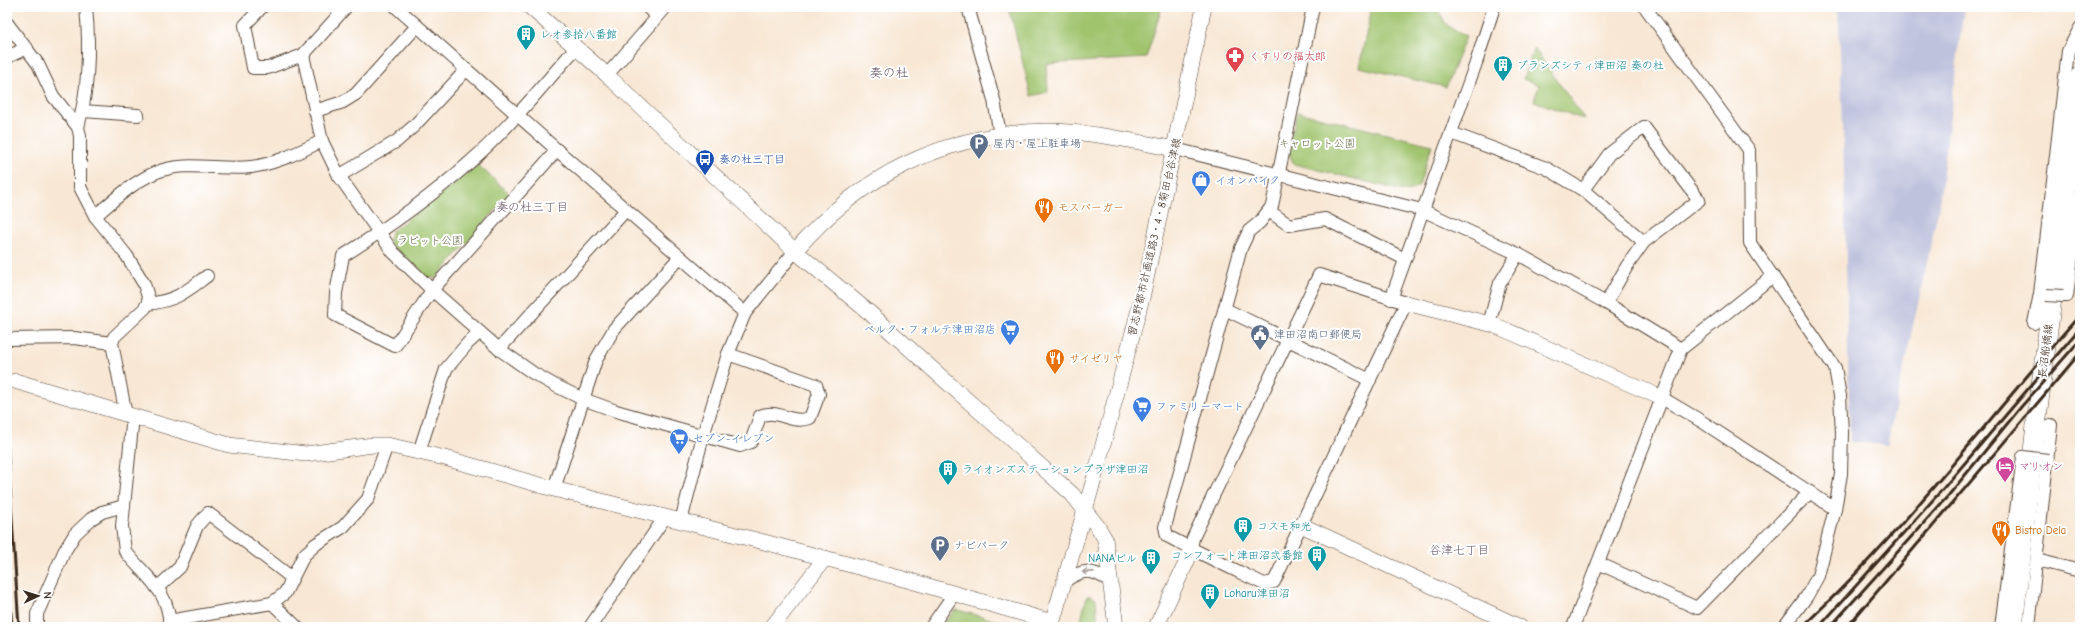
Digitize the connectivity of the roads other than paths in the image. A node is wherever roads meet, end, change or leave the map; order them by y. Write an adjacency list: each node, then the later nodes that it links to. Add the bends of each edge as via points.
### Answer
1 (86, 7): 24 (street, via 89,61)
2 (262, 7): 19 (street, via 245,25 253,68 268,68)
3 (346, 7): 19 (street)
4 (396, 7): 15 (street)
5 (530, 7): 18 (street)
6 (647, 7): 13 (street)
7 (666, 7): 13 (street)
8 (968, 7): 30 (street, via 994,100)
9 (1204, 7): 32 (street, 習志野都市計画道路3・4・8菊田台谷津線)
10 (1313, 7): 34 (street)
11 (1494, 7): 29 (street)
12 (1645, 7): 49 (street, via 1749,150 1750,243)
13 (657, 16): 22 (street)
14 (7, 23): 17 (street)
15 (417, 26): 21 (street); 25 (street, via 356,94 343,102)
16 (2080, 28): 51 (street, via 2068,50)
17 (27, 48): 20 (street); 28 (street, via 38,64 53,96)
18 (576, 48): 22 (street); 26 (street)
19 (303, 55): 25 (street)
20 (7, 57)
21 (466, 70): 26 (street); 35 (street, via 397,141)
22 (607, 76): 44 (street)
23 (2080, 76): 109 (main road, 長沼船橋線)
24 (83, 111): 27 (street); 28 (street)
25 (315, 111): 31 (street)
26 (517, 114): 33 (street); 42 (street, via 471,162)
27 (138, 116)
28 (78, 127): 41 (street, via 80,187)
29 (1451, 133): 36 (street, via 1546,168); 39 (street)
30 (1000, 135): 32 (street, via 1046,131 1073,132); 44 (street, via 974,138 943,148 886,175 853,195 829,215)
31 (322, 141): 35 (street); 41 (street, via 277,162 250,168 182,166 156,172 120,195)
32 (1175, 149): 34 (street); 81 (street, 習志野都市計画道路3・4・8菊田台谷津線, via 1142,298)
33 (557, 150): 38 (street); 50 (street)
34 (1279, 174): 39 (street); 40 (street)
35 (339, 176): 42 (street)
36 (1583, 190): 43 (street); 43 (street, via 1609,154 1644,127 1699,200)
37 (2080, 195): 51 (street, bridge, via 2067,296)
38 (626, 210): 46 (street); 64 (street)
39 (1422, 210): 45 (street); 47 (street)
40 (1270, 211): 47 (street, via 1289,225 1325,219); 56 (street, via 1249,232)
41 (95, 216): 55 (street, via 127,256 144,284)
42 (378, 234): 50 (street); 50 (street, via 343,256 335,314 395,346)
43 (1644, 242): 54 (street)
44 (795, 251): 57 (street); 81 (street, via 871,314 1072,494)
45 (1518, 254): 54 (street); 59 (street, via 1500,283)
46 (680, 258): 57 (street); 69 (street, via 614,329 596,360)
47 (1405, 259): 52 (street)
48 (207, 276): 55 (street, via 182,295)
49 (1773, 276): 65 (street); 80 (street, via 1836,368 1842,433 1841,474)
50 (432, 290): 60 (street)
51 (2043, 294): 58 (street)
52 (1391, 299): 53 (street); 62 (street, via 1319,275)
53 (1406, 303): 59 (street); 68 (street)
54 (1606, 303): 65 (street)
55 (148, 304): 63 (street, via 114,337)
56 (1225, 309): 62 (street); 85 (street, via 1165,527 1167,536)
57 (744, 313): 66 (street)
58 (2034, 323)
59 (1489, 324): 70 (street)
60 (479, 333): 64 (street); 75 (street, via 446,369)
61 (7, 339): 63 (street, via 74,338)
62 (1288, 340): 68 (street); 85 (street, via 1193,538)
63 (112, 343): 71 (street)
64 (499, 349): 69 (street, via 533,373)
65 (1681, 349): 70 (street)
66 (728, 354): 73 (street); 73 (street, via 816,385 819,394 810,418 801,421 769,413 760,416 751,442 740,446)
67 (11, 380): 71 (street)
68 (1370, 380): 84 (street)
69 (583, 398): 73 (street, via 616,411); 77 (street)
70 (1662, 398): 78 (street); 88 (street)
71 (130, 415): 74 (street, via 229,445 261,449 306,454); 79 (street)
72 (2051, 425): 76 (street)
73 (703, 436): 83 (street)
74 (387, 445): 75 (street); 90 (street, via 368,499 343,526 304,555)
75 (419, 452): 77 (street)
76 (2048, 460): 87 (street); 108 (street, bridge, via 2023,457)
77 (554, 489): 82 (street)
78 (1810, 492): 80 (street); 88 (street, via 1697,608)
79 (124, 506): 93 (street, via 122,526 125,551); 98 (street, via 91,518 75,534 36,614)
80 (1835, 509): 107 (street, via 1818,576)
81 (1084, 510): 91 (street, 習志野都市計画道路3・4・8菊田台谷津線); 92 (street, via 1105,539)
82 (665, 517): 83 (street); 100 (street)
83 (681, 521): 86 (street)
84 (1301, 525): 85 (street, via 1274,582 1264,584); 105 (street)
85 (1191, 548): 104 (street)
86 (825, 558): 94 (street); 101 (street)
87 (2037, 560): 89 (street); 110 (street)
88 (1598, 563): 106 (street)
89 (2080, 571)
90 (292, 578): 93 (street, via 208,513 197,526 180,567); 95 (street, via 285,593)
91 (1064, 582): 92 (street, one-way to 91, via 1098,572 1086,571 1074,574); 97 (street, 習志野都市計画道路3・4・8菊田台谷津線)
92 (1111, 582): 103 (street)
93 (157, 588): 96 (street, via 167,603)
94 (954, 594): 97 (street); 102 (street)
95 (272, 603): 96 (street); 99 (street)
96 (170, 624)
97 (1052, 625)
98 (37, 627)
99 (297, 627)
100 (590, 627)
101 (772, 627)
102 (931, 627)
103 (1116, 627)
104 (1156, 627)
105 (1520, 627)
106 (1573, 627)
107 (1784, 627)
108 (2001, 627)
109 (2013, 627)
110 (2029, 627)

